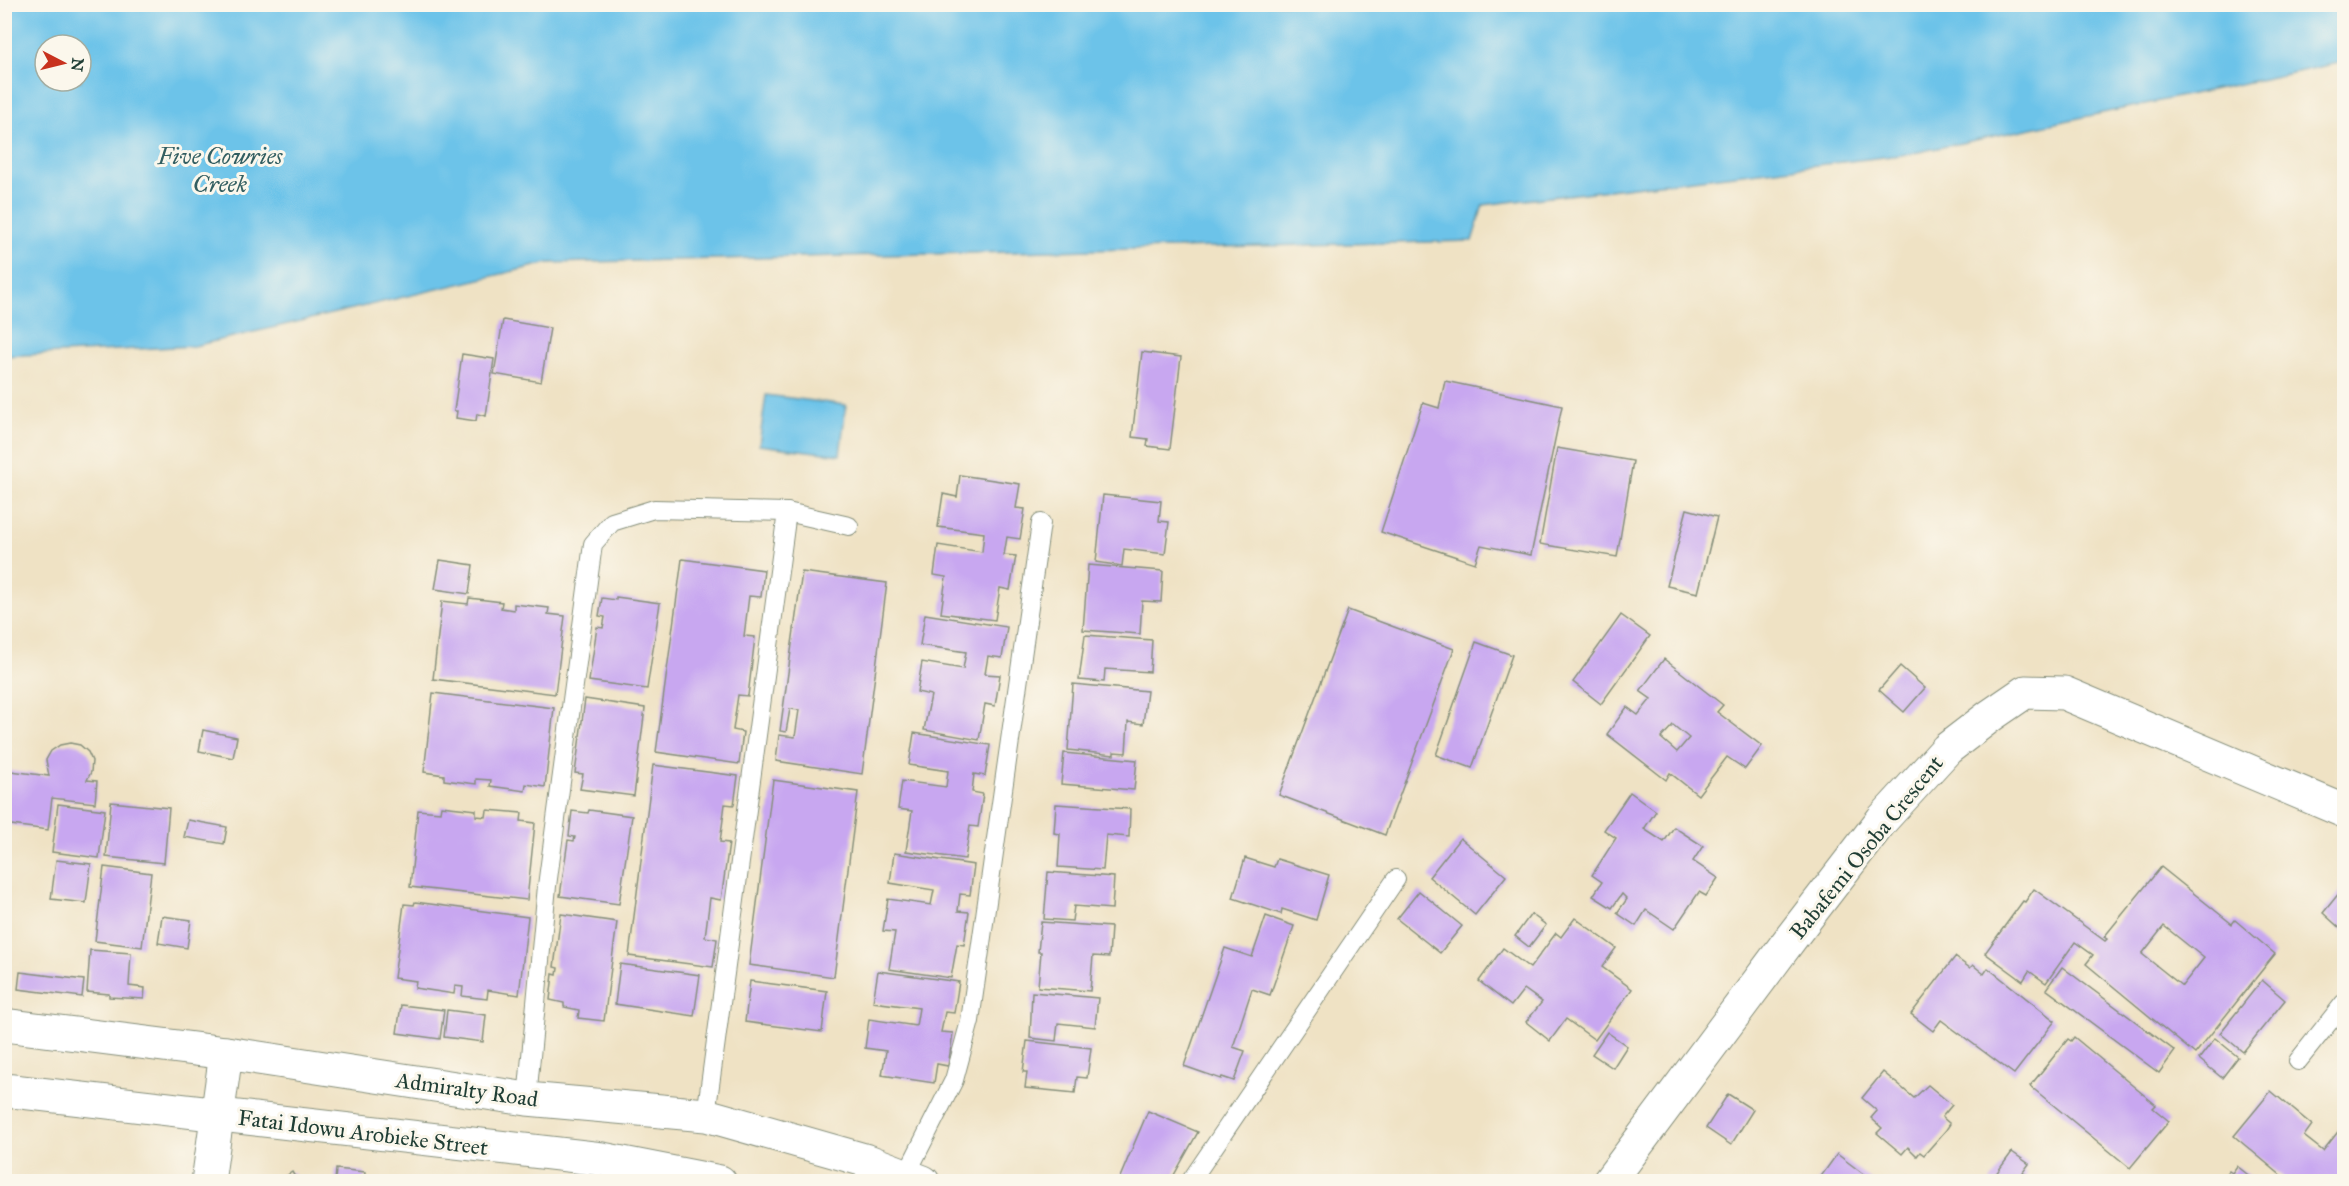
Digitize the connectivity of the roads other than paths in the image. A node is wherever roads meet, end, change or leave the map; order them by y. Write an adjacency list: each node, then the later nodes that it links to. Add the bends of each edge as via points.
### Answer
1 (787, 512): 3 (lane); 11 (lane, via 654,509 612,522 593,544 547,886); 13 (lane)
2 (1041, 523): 14 (lane, via 970,1021 954,1080)
3 (849, 526)
4 (2344, 811): 18 (street, Babafemi Osoba Crescent, via 2064,693 2025,692 1947,749 1882,820)
5 (1396, 879): 17 (lane)
6 (2344, 1003): 9 (lane)
7 (4, 1025): 8 (street, Admiralty Road)
8 (226, 1053): 11 (street, Admiralty Road); 12 (street)
9 (2298, 1060)
10 (4, 1090): 12 (street, Fatai Idowu Arobieke Street)
11 (527, 1099): 13 (street, Admiralty Road)
12 (218, 1115): 15 (street, Fatai Idowu Arobieke Street, via 602,1159); 16 (street)
13 (706, 1115): 14 (street, Admiralty Road)
14 (914, 1178)
15 (708, 1180)
16 (208, 1182)
17 (1190, 1182)
18 (1609, 1182)

